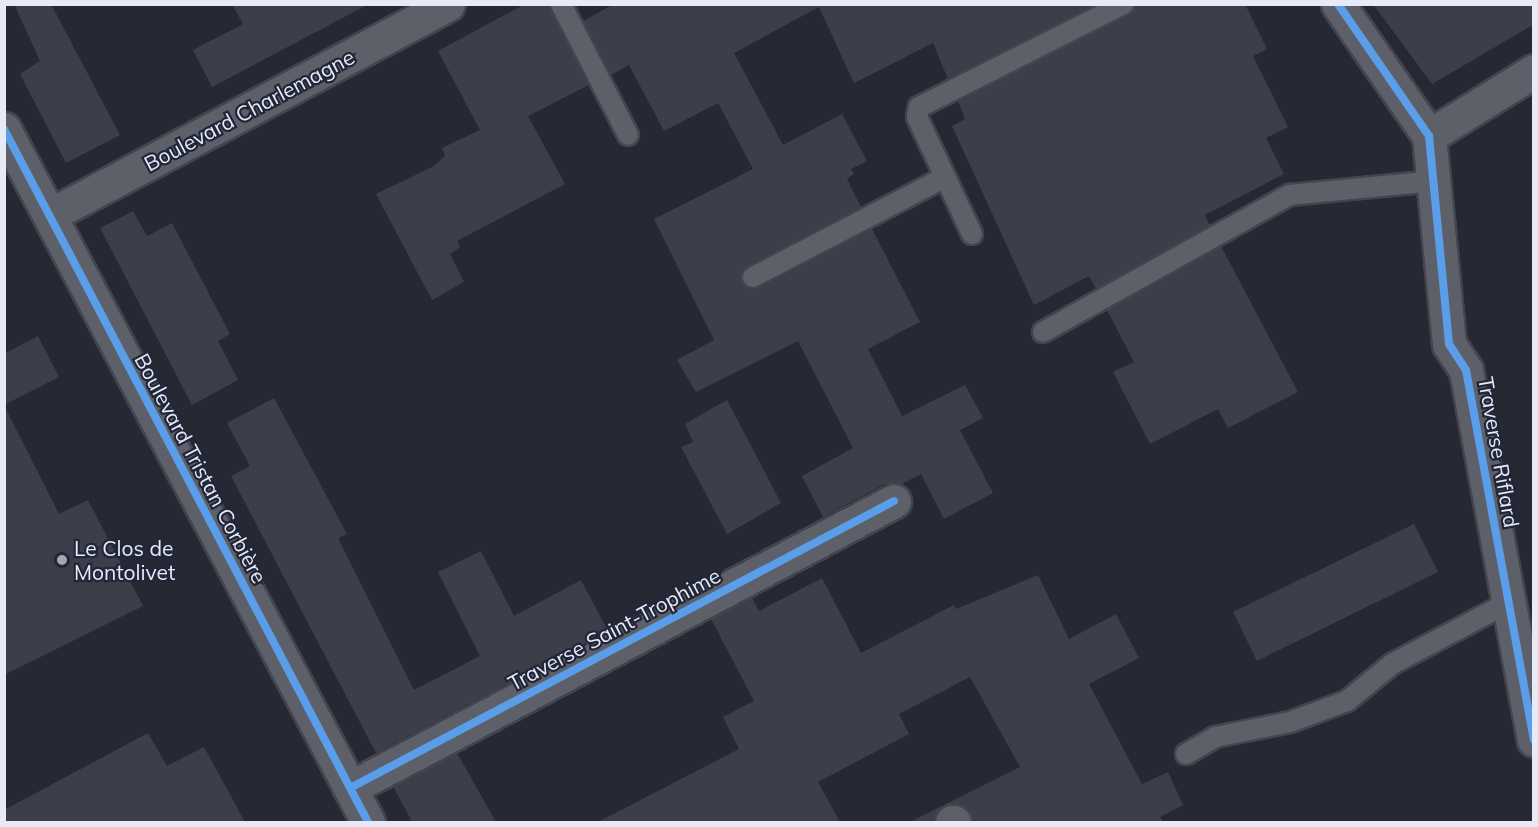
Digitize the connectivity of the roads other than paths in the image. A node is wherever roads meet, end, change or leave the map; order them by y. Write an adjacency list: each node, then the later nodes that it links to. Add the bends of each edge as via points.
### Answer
1 (448, 4): 11 (street, Boulevard Charlemagne)
2 (561, 4): 7 (lane)
3 (1124, 4): 9 (lane, via 920,107 917,117)
4 (1338, 4): 8 (street)
5 (1533, 71): 8 (street)
6 (4, 129): 11 (street, Boulevard Tristan Corbière)
7 (628, 135)
8 (1429, 136): 10 (street, Traverse Riflard)
9 (945, 177): 12 (lane); 13 (lane)
10 (1434, 181): 14 (lane, via 1288,195); 16 (street, Traverse Riflard, via 1449,344 1466,370)
11 (50, 215): 19 (street, Boulevard Tristan Corbière)
12 (972, 234)
13 (753, 277)
14 (1043, 332)
15 (894, 501): 19 (street, Traverse Saint-Trophime)
16 (1506, 604): 17 (street, Traverse Riflard); 18 (lane, via 1392,664 1347,701 1290,722 1215,737)
17 (1533, 740)
18 (1186, 754)
19 (350, 788): 20 (street, Boulevard Tristan Corbière)
20 (368, 822)

